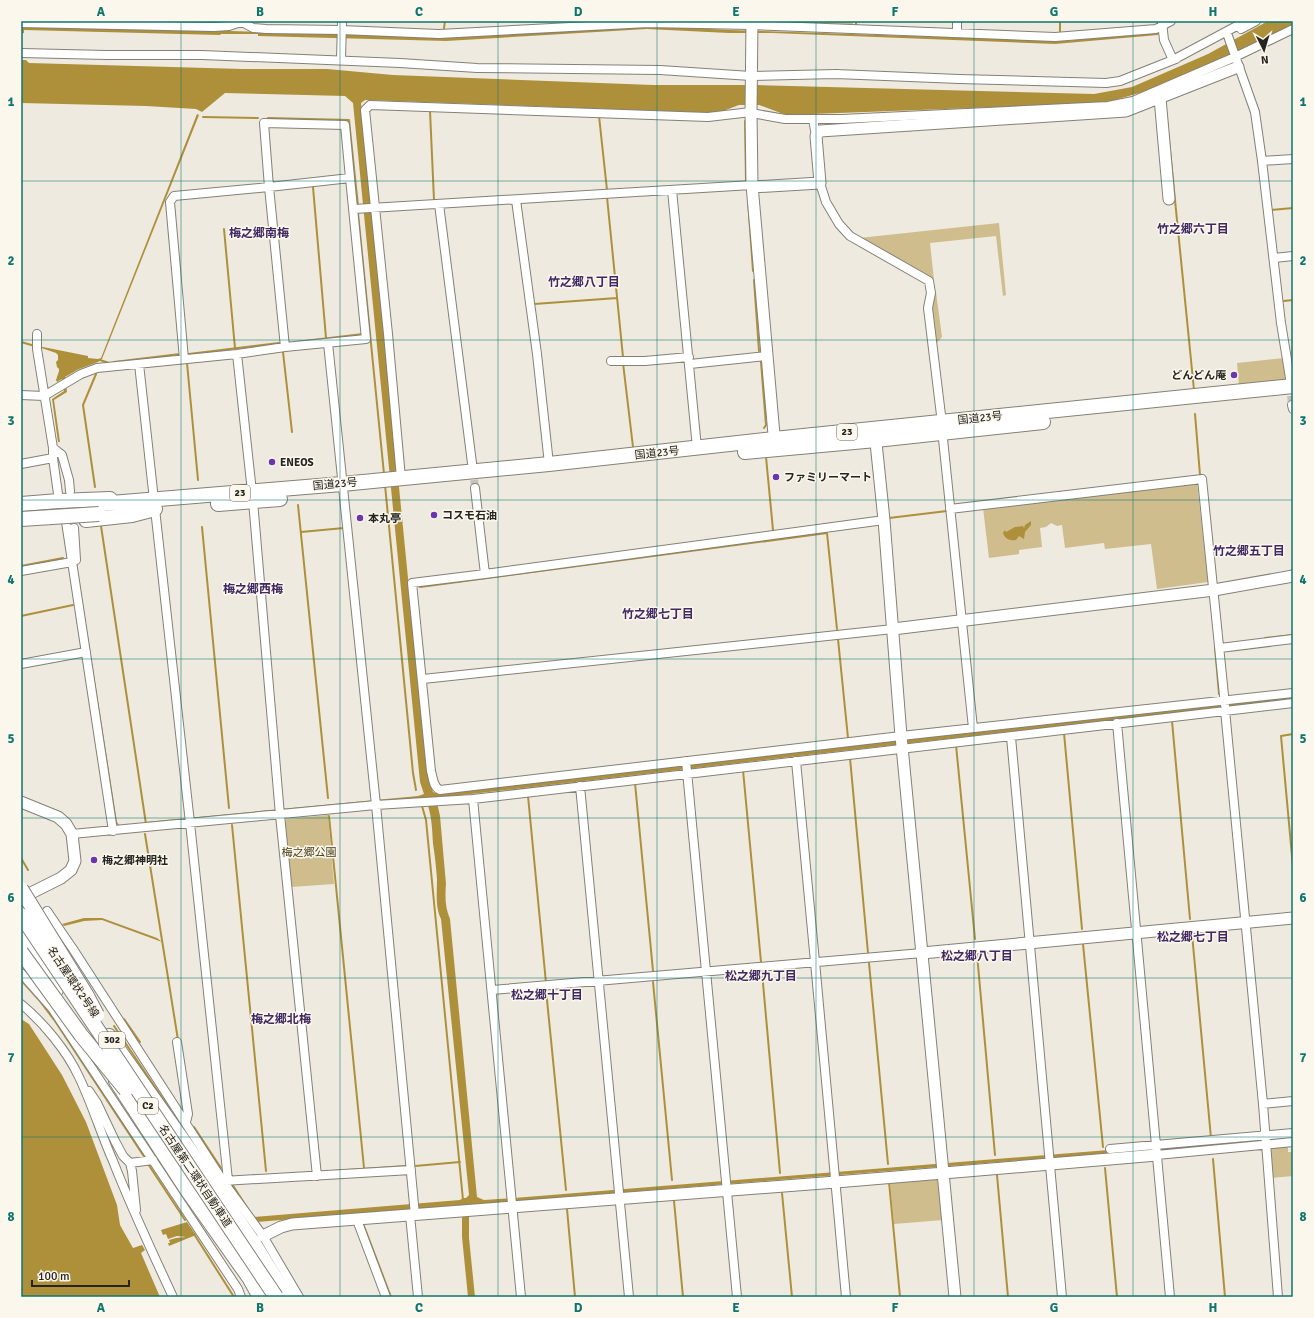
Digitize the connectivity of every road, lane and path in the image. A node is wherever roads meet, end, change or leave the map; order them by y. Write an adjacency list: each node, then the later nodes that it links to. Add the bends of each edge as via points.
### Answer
1 (342, 21): 14 (street)
2 (957, 21): 13 (street)
3 (1171, 21): 10 (street)
4 (1246, 21): 18 (street)
5 (1256, 21): 15 (street)
6 (40, 22): 7 (street); 8 (street)
7 (25, 23)
8 (136, 23): 14 (street, via 221,26 244,23 253,28)
9 (546, 24): 11 (street, via 648,23); 14 (street, via 439,34)
10 (1162, 24): 13 (street, via 1156,29 1063,37); 18 (street, via 1164,40)
11 (752, 28): 13 (street); 20 (street)
12 (1293, 29): 19 (street)
13 (957, 33)
14 (341, 34): 17 (street)
15 (1228, 38): 18 (street, via 1194,54); 19 (street)
16 (21, 53): 17 (street, via 202,54)
17 (341, 60): 20 (street, via 477,68 660,70)
18 (1173, 60): 20 (street, via 1120,81 1106,83 836,74)
19 (1237, 62): 21 (street); 23 (street, via 1134,101 1108,106); 26 (street, via 1255,112)
20 (751, 80): 22 (street)
21 (1160, 98): 24 (street, via 1126,111 1112,113 824,130); 32 (street)
22 (751, 111): 23 (street, via 785,118); 29 (street); 35 (street, via 708,117 370,105 365,110)
23 (813, 119): 24 (street)
24 (816, 136): 28 (street)
25 (1293, 158): 26 (street)
26 (1262, 161): 38 (street)
27 (350, 178): 30 (street); 30 (street, via 345,125 264,123); 36 (street)
28 (820, 183): 29 (street); 54 (street, via 826,202 839,224 850,236 929,281 931,293 928,308)
29 (752, 186): 31 (street); 43 (street)
30 (269, 187): 41 (street); 44 (street, via 174,196 170,202)
31 (672, 190): 33 (street); 46 (street)
32 (1170, 199)
33 (516, 200): 34 (street); 63 (street)
34 (439, 204): 35 (street); 61 (street)
35 (374, 208): 36 (street); 64 (street)
36 (357, 209): 40 (street, via 366,339)
37 (1293, 256): 38 (street)
38 (1274, 258): 48 (street)
39 (37, 341): 50 (street)
40 (328, 343): 41 (street); 65 (street)
41 (285, 347): 42 (street)
42 (238, 354): 44 (street); 68 (street)
43 (766, 356): 46 (street); 57 (street)
44 (184, 359): 47 (street)
45 (611, 361): 46 (street)
46 (690, 361): 59 (street)
47 (139, 364): 50 (street, via 97,368 81,374); 71 (street)
48 (1291, 382): 55 (highway, 国道23号 / 23)
49 (21, 395): 50 (street)
50 (44, 396): 58 (street)
51 (1293, 396): 55 (highway, 国道23号 / 23)
52 (1292, 405): 53 (street)
53 (1293, 410)
54 (941, 415)
55 (875, 434): 57 (highway, 国道23号 / 23); 76 (street)
56 (943, 439): 73 (street)
57 (775, 444): 59 (highway, 国道23号 / 23); 64 (highway, 国道23号 / 23)
58 (53, 448): 60 (street); 67 (street, via 62,455)
59 (698, 448): 63 (highway, 国道23号 / 23)
60 (53, 458): 62 (street); 69 (street)
61 (472, 463)
62 (21, 464)
63 (549, 464): 64 (highway, 国道23号 / 23)
64 (401, 481): 65 (highway, 国道23号 / 23)
65 (343, 488): 68 (highway, 国道23号 / 23); 108 (street)
66 (475, 488): 82 (street)
67 (70, 491)
68 (252, 497): 71 (highway, 国道23号 / 23); 109 (street)
69 (59, 501): 70 (highway); 71 (highway, via 99,499)
70 (21, 504)
71 (155, 504): 72 (highway, 国道23号 / 23); 77 (highway, via 132,516); 110 (street)
72 (99, 509): 74 (highway, 国道23号 / 23); 75 (highway, 国道23号 / 23, bridge)
73 (950, 509): 84 (street, via 1202,480); 85 (street)
74 (21, 510)
75 (21, 519)
76 (884, 520): 82 (street); 86 (street)
77 (70, 525): 78 (highway); 79 (street); 81 (street, via 76,559)
78 (21, 526)
79 (72, 562): 80 (street); 81 (street)
80 (21, 571)
81 (73, 571): 89 (street)
82 (485, 574): 91 (street, via 412,583)
83 (1293, 576): 84 (street)
84 (1214, 590): 85 (street); 88 (street)
85 (962, 621): 86 (street); 97 (street)
86 (893, 629): 91 (street); 98 (street)
87 (1293, 640): 88 (street)
88 (1220, 648): 93 (street)
89 (86, 652): 90 (street); 111 (street)
90 (21, 664)
91 (422, 679): 105 (street, via 431,771)
92 (1293, 693): 93 (street)
93 (1225, 701): 95 (street); 97 (street)
94 (1293, 703): 95 (street)
95 (1226, 710): 96 (street); 118 (street)
96 (1117, 723): 99 (street); 120 (street)
97 (973, 728): 98 (street)
98 (901, 736): 100 (street); 101 (street)
99 (1011, 737): 100 (street); 122 (street)
100 (902, 748): 102 (street); 126 (street)
101 (686, 761): 103 (street); 105 (street)
102 (796, 761): 103 (street); 127 (street)
103 (688, 773): 104 (street); 128 (street)
104 (580, 786): 106 (street); 130 (street)
105 (440, 797): 106 (street); 108 (street, via 425,802)
106 (473, 799): 131 (street)
107 (21, 802): 112 (street, via 58,817)
108 (375, 802): 109 (street); 150 (street)
109 (280, 812): 110 (street); 152 (street)
110 (190, 820): 111 (street); 154 (street)
111 (113, 831): 112 (street)
112 (72, 834): 114 (street, via 75,861 70,870 61,878)
113 (21, 882): 114 (street)
114 (23, 896): 123 (highway, 名古屋環状2号線 / 302); 135 (highway, bridge, via 87,996)
115 (47, 911): 124 (street)
116 (21, 915): 135 (highway, 名古屋第二環状自動車道 / C2, bridge)
117 (1293, 918): 118 (street)
118 (1246, 923): 120 (street); 137 (street)
119 (21, 932): 135 (highway, 名古屋第二環状自動車道 / C2, bridge)
120 (1137, 932): 122 (street); 145 (street)
121 (21, 937): 159 (highway, 名古屋環状2号線 / 302)
122 (1030, 942): 126 (street); 147 (street)
123 (47, 943): 124 (street); 151 (highway, 名古屋環状2号線 / 302)
124 (73, 949): 138 (street)
125 (21, 952): 135 (highway, bridge, via 81,1035)
126 (922, 953): 127 (street); 149 (street)
127 (816, 962): 128 (street); 153 (street)
128 (707, 972): 130 (street); 155 (street)
129 (21, 973): 146 (street, via 52,1008)
130 (599, 981): 131 (street); 156 (street)
131 (492, 990): 157 (street)
132 (21, 1004): 134 (street, via 45,1027)
133 (177, 1042): 138 (street, via 188,1114)
134 (79, 1076): 148 (street, via 97,1104 123,1156); 161 (street)
135 (128, 1085): 166 (highway, 名古屋第二環状自動車道 / C2, bridge); 170 (highway, 名古屋第二環状自動車道 / C2)
136 (1293, 1101): 137 (street)
137 (1263, 1104): 140 (street)
138 (186, 1122): 141 (street)
139 (1293, 1133): 140 (street)
140 (1265, 1136): 143 (street); 145 (street)
141 (196, 1137): 151 (street); 154 (street)
142 (1293, 1142): 143 (street)
143 (1266, 1145): 145 (street); 180 (street)
144 (1110, 1149): 145 (street)
145 (1157, 1150): 147 (street); 179 (street)
146 (153, 1160): 148 (street); 158 (street)
147 (1050, 1160): 149 (street); 178 (street)
148 (130, 1163): 161 (street)
149 (942, 1168): 153 (street); 177 (street)
150 (411, 1170): 152 (street); 160 (street)
151 (206, 1173): 163 (highway, 名古屋環状2号線 / 302)
152 (317, 1176): 154 (street)
153 (835, 1177): 155 (street); 176 (street)
154 (225, 1180): 163 (street)
155 (727, 1185): 156 (street); 175 (street)
156 (619, 1194): 157 (street); 174 (street)
157 (512, 1203): 160 (street, via 465,1211); 173 (street)
158 (185, 1210): 159 (street); 165 (street)
159 (203, 1212): 164 (highway, 名古屋環状2号線 / 302)
160 (413, 1214): 162 (street); 172 (street)
161 (136, 1217): 167 (street)
162 (357, 1220): 163 (street, via 292,1224); 171 (street)
163 (258, 1239): 164 (street); 166 (highway, 名古屋環状2号線 / 302)
164 (232, 1254): 165 (street); 169 (highway, 名古屋環状2号線 / 302)
165 (219, 1261): 168 (street)
166 (287, 1294)
167 (173, 1297)
168 (241, 1297)
169 (260, 1297)
170 (265, 1297)
171 (386, 1297)
172 (418, 1297)
173 (521, 1297)
174 (629, 1297)
175 (737, 1297)
176 (846, 1297)
177 (954, 1297)
178 (1062, 1297)
179 (1170, 1297)
180 (1278, 1297)

